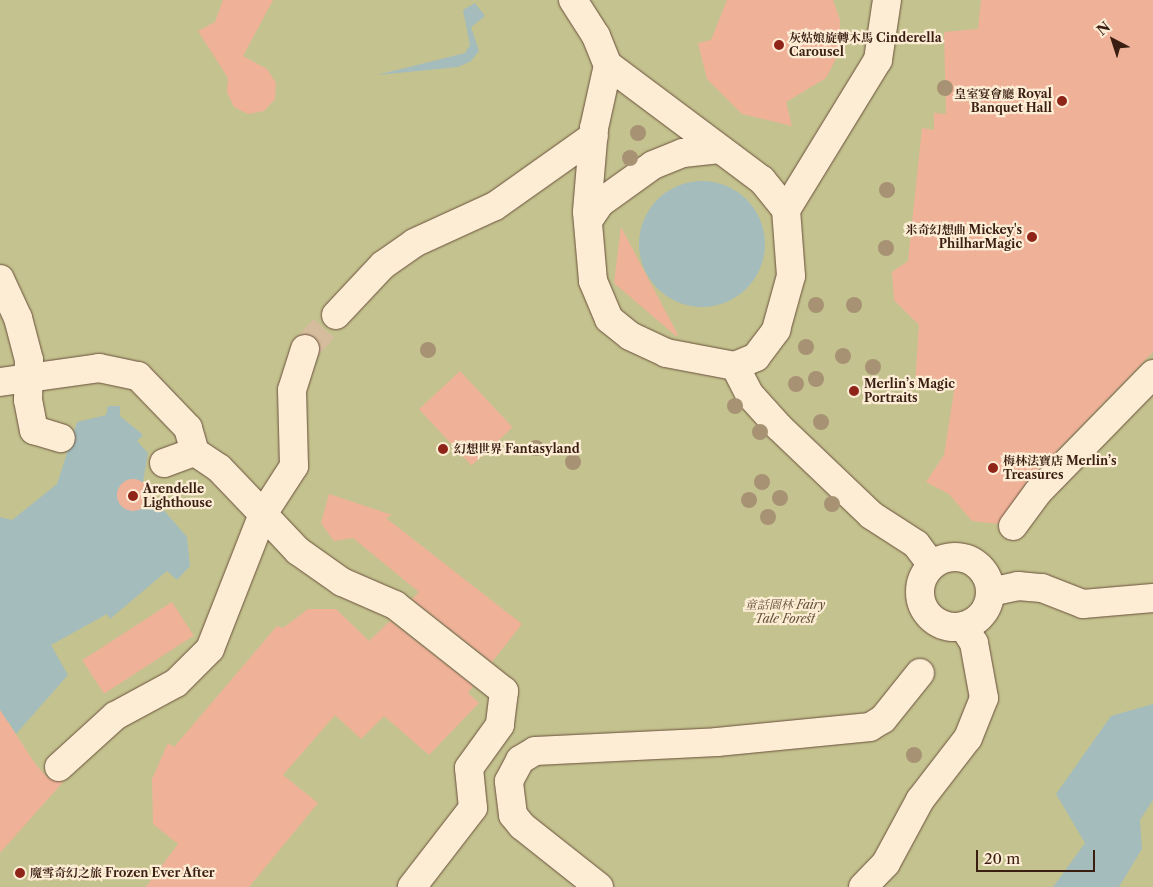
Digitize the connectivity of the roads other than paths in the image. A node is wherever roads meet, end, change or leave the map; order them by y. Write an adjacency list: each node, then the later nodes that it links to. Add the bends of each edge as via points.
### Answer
1 (572, 0): 3 (street, via 596,36)
2 (887, 0): 6 (street, via 878,60)
3 (608, 65): 4 (street); 5 (street)
4 (594, 136): 7 (street); 9 (street, via 495,206 406,249 383,265)
5 (720, 149): 6 (street, via 762,180); 7 (street, via 683,153 653,166 600,203)
6 (786, 210): 11 (street, via 791,276 776,330 756,357)
7 (588, 221): 11 (street, via 593,281 609,319 630,336 666,353)
8 (0, 279): 13 (street, via 18,318 29,360)
9 (336, 315)
10 (305, 349): 18 (street, via 292,390 294,466)
11 (735, 366): 20 (street, via 750,395 778,427 871,515 916,544)
12 (1153, 374): 19 (street, via 1038,492)
13 (28, 377): 14 (street); 15 (street, via 34,430); 16 (street, via 99,368 138,376 188,428)
14 (0, 382)
15 (61, 438)
16 (195, 452): 17 (street); 18 (street, via 219,468)
17 (164, 464)
18 (263, 514): 25 (street, via 210,649 176,683 115,716); 26 (street, via 298,551 342,582 395,605 411,621 504,691 500,725 469,768 473,808)
19 (1013, 526)
20 (932, 566): 21 (street, via 953,557 974,563 982,571); 23 (street, via 920,585 924,608 940,624)
21 (990, 592): 22 (street, via 1018,586 1042,588 1083,604); 23 (street, via 982,613)
22 (1153, 598)
23 (963, 626): 28 (street, via 974,643 984,698 968,738 920,800 886,863)
24 (920, 673): 27 (street, via 883,719 870,727 717,742 535,751 520,760 509,781 513,814 522,826)
25 (59, 767)
26 (412, 887)
27 (599, 887)
28 (863, 887)

